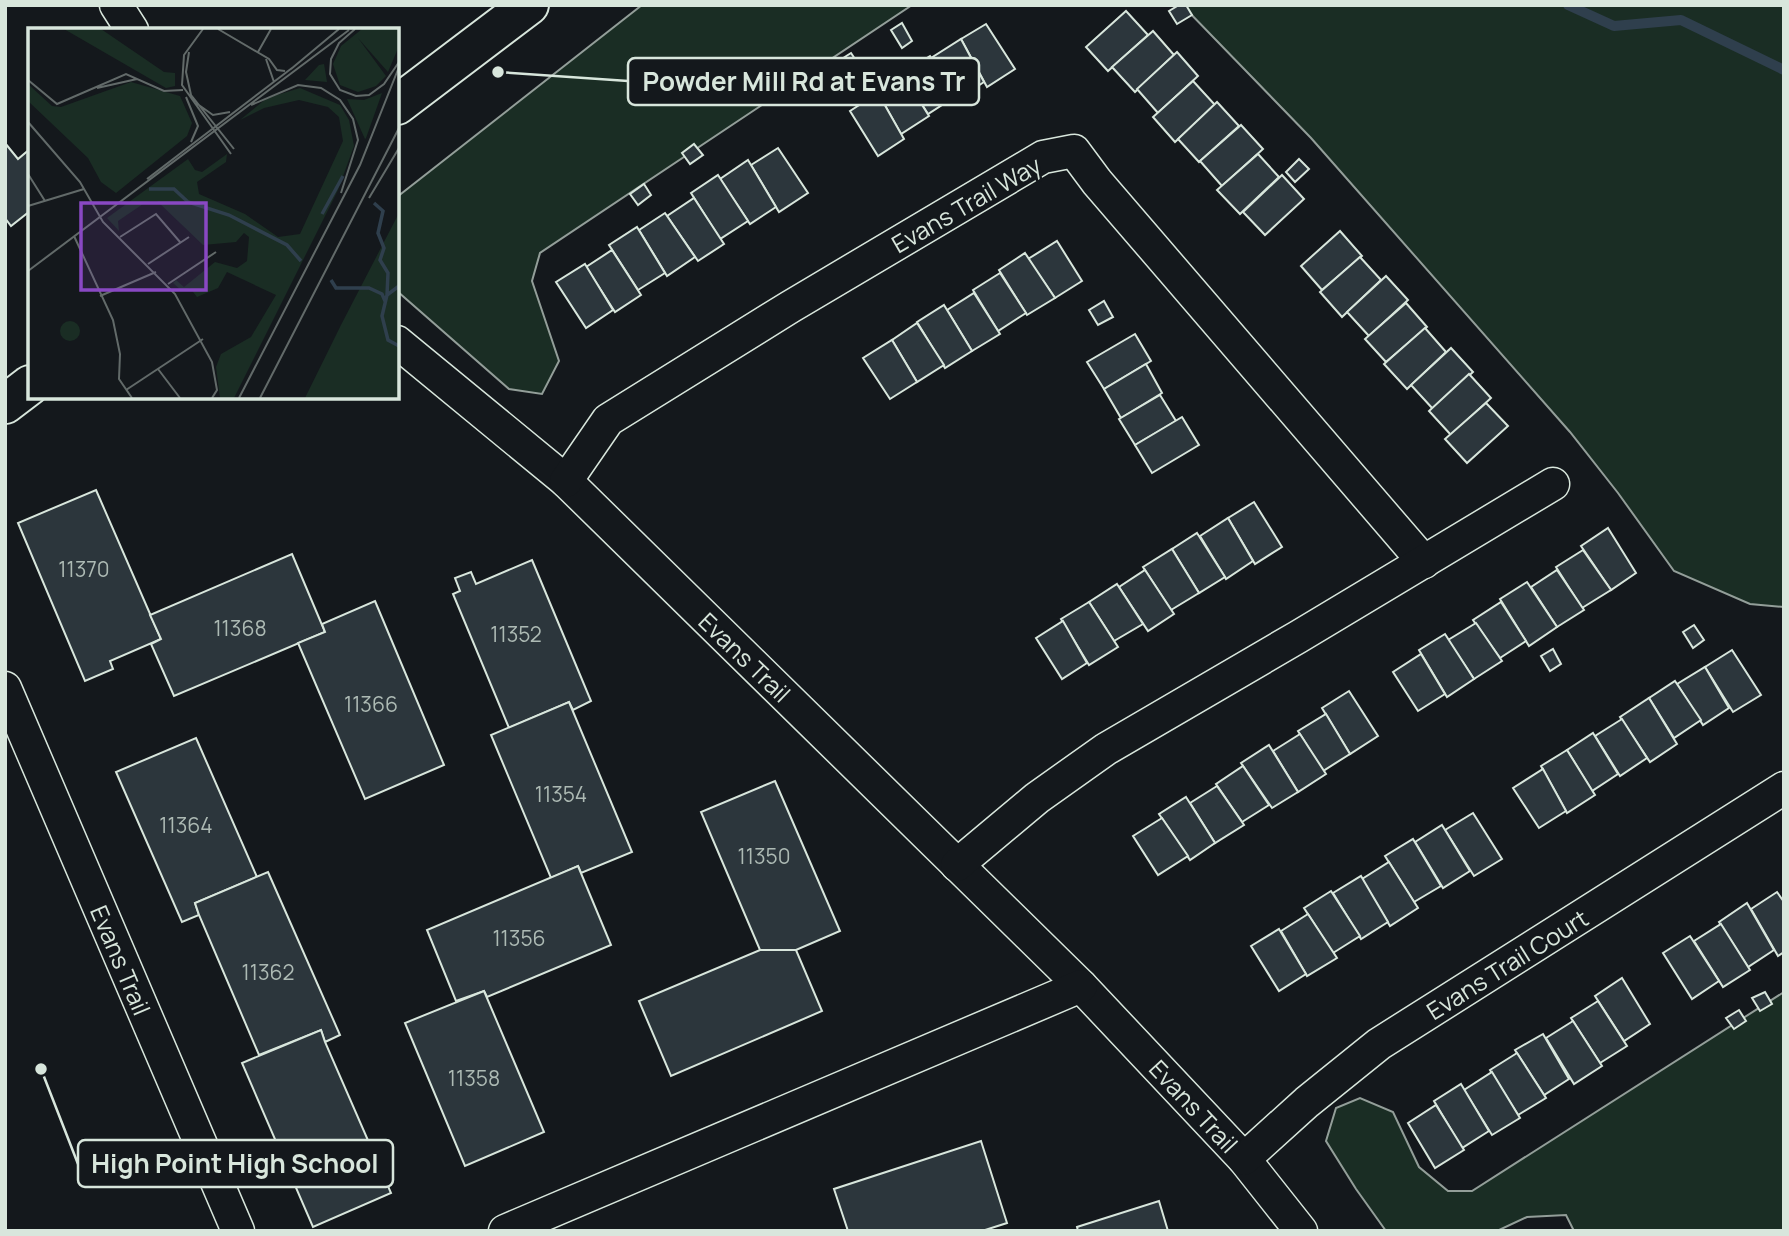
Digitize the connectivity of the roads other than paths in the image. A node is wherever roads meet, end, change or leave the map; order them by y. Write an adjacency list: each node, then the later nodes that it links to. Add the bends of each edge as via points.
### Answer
1 (116, 5): 3 (street)
2 (528, 5): 4 (main road)
3 (131, 28)
4 (399, 103)
5 (399, 344): 8 (street, Evans Trail)
6 (28, 387): 7 (main road)
7 (5, 404)
8 (566, 481): 10 (street, Evans Trail Way, via 608,420 1043,157 1074,151); 13 (street, Evans Trail)
9 (1553, 484): 10 (street)
10 (1424, 562): 13 (street, via 1106,749 1037,798)
11 (5, 688): 16 (street, Evans Trail)
12 (1784, 788): 15 (street, Evans Trail Court, via 1379,1044)
13 (957, 865): 14 (street, Evans Trail)
14 (1080, 986): 15 (street, Evans Trail); 17 (street)
15 (1244, 1159): 18 (street, Evans Trail)
16 (238, 1231)
17 (505, 1231)
18 (1301, 1231)

